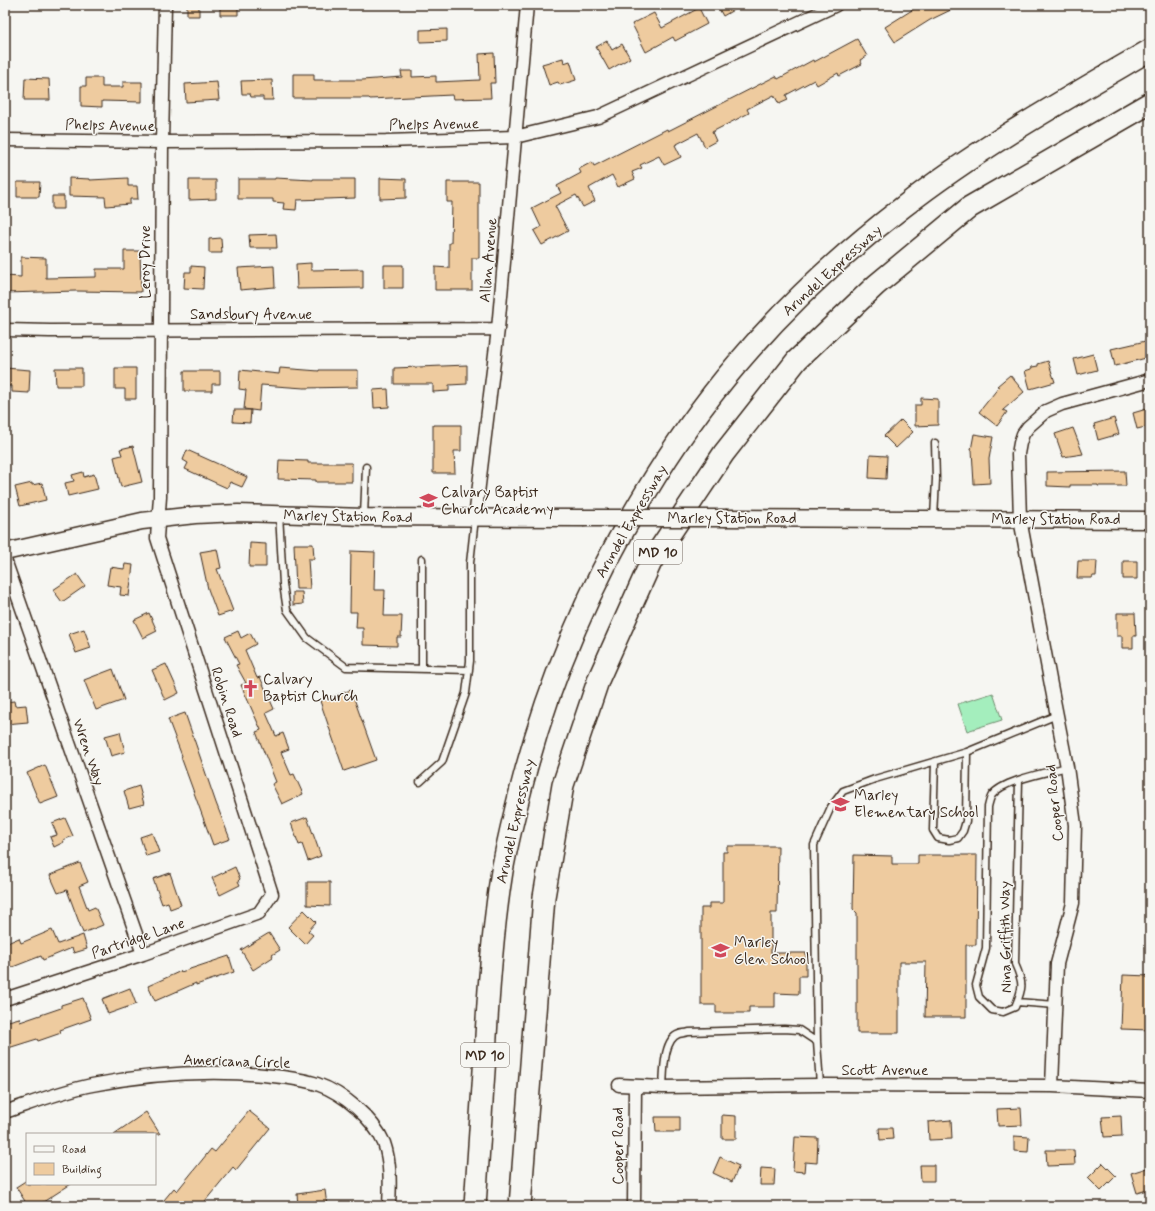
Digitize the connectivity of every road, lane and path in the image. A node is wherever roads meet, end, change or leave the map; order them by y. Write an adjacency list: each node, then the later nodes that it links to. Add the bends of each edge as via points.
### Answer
1 (165, 5): 8 (street, Leroy Drive)
2 (528, 5): 6 (street, Allan Avenue)
3 (836, 5): 6 (street, Phelps Avenue, via 598,117)
4 (1150, 50): 47 (highway, Arundel Expressway / MD 10, via 942,178 891,216 827,271 762,335 714,392 663,463 638,504 614,546 563,654 538,724 511,827 489,980)
5 (1150, 103): 48 (highway, MD 10, via 970,207 876,285 797,360 724,453 651,562 599,678 563,785 544,897)
6 (515, 137): 8 (street, Phelps Avenue, via 386,141); 11 (street, Allan Avenue)
7 (5, 140): 8 (street, Phelps Avenue)
8 (162, 142): 10 (street, Leroy Drive)
9 (5, 330): 10 (street, Sandsbury Avenue)
10 (160, 330): 11 (street, Sandsbury Avenue); 19 (street, Leroy Drive)
11 (498, 330): 17 (street, Allan Avenue)
12 (1150, 380): 20 (street, Cooper Road, via 1062,404 1046,411 1028,427 1023,434 1018,454)
13 (935, 443): 18 (lane)
14 (366, 467): 16 (lane)
15 (279, 514): 16 (main road, Marley Station Road); 19 (main road, Marley Station Road, via 215,514); 25 (lane, via 287,610 308,638 346,667)
16 (364, 517): 17 (main road, Marley Station Road)
17 (475, 518): 18 (main road, Marley Station Road, bridge); 26 (lane, via 470,563)
18 (934, 518): 20 (main road, Marley Station Road)
19 (159, 519): 22 (main road, Marley Station Road); 33 (street, Robin Road, via 157,538)
20 (1020, 519): 21 (main road, Marley Station Road); 27 (street, Cooper Road)
21 (1150, 520)
22 (5, 552)
23 (422, 559): 25 (lane)
24 (5, 560): 34 (street, Wren Way)
25 (422, 669): 26 (lane)
26 (469, 670): 32 (lane, via 466,693 442,762)
27 (1057, 715): 28 (lane); 30 (street, Cooper Road)
28 (967, 752): 29 (lane); 29 (lane, via 966,821 958,838 938,838 933,830)
29 (935, 762): 38 (lane, via 843,791 831,807 814,845)
30 (1067, 766): 31 (lane, Nina Griffith Way); 37 (street, Cooper Road, via 1075,825 1073,902 1057,964)
31 (1019, 780): 36 (lane, Nina Griffith Way, via 1015,964 1021,977 1022,991); 36 (lane, Nina Griffith Way, via 998,789 991,796 988,807 986,948 976,985 979,997 992,1010 1003,1012 1015,1008)
32 (420, 782)
33 (272, 894): 34 (street, Partridge Lane, via 260,913)
34 (143, 954): 35 (street, Partridge Lane)
35 (5, 999)
36 (1017, 1002): 37 (lane)
37 (1056, 1005): 42 (street, Cooper Road)
38 (817, 1042): 40 (lane); 43 (lane, via 799,1030 678,1034 667,1047)
39 (619, 1085): 41 (street, Scott Avenue)
40 (820, 1085): 42 (street, Scott Avenue); 43 (street, Scott Avenue)
41 (635, 1086): 43 (street, Scott Avenue); 49 (street, Cooper Road)
42 (1052, 1086): 44 (street, Scott Avenue)
43 (663, 1087)
44 (1150, 1091)
45 (5, 1112): 46 (street, Americana Circle, via 91,1085 170,1074 229,1073 304,1080 341,1096 362,1113 379,1134 388,1158)
46 (389, 1206)
47 (475, 1206)
48 (520, 1206)
49 (634, 1206)

